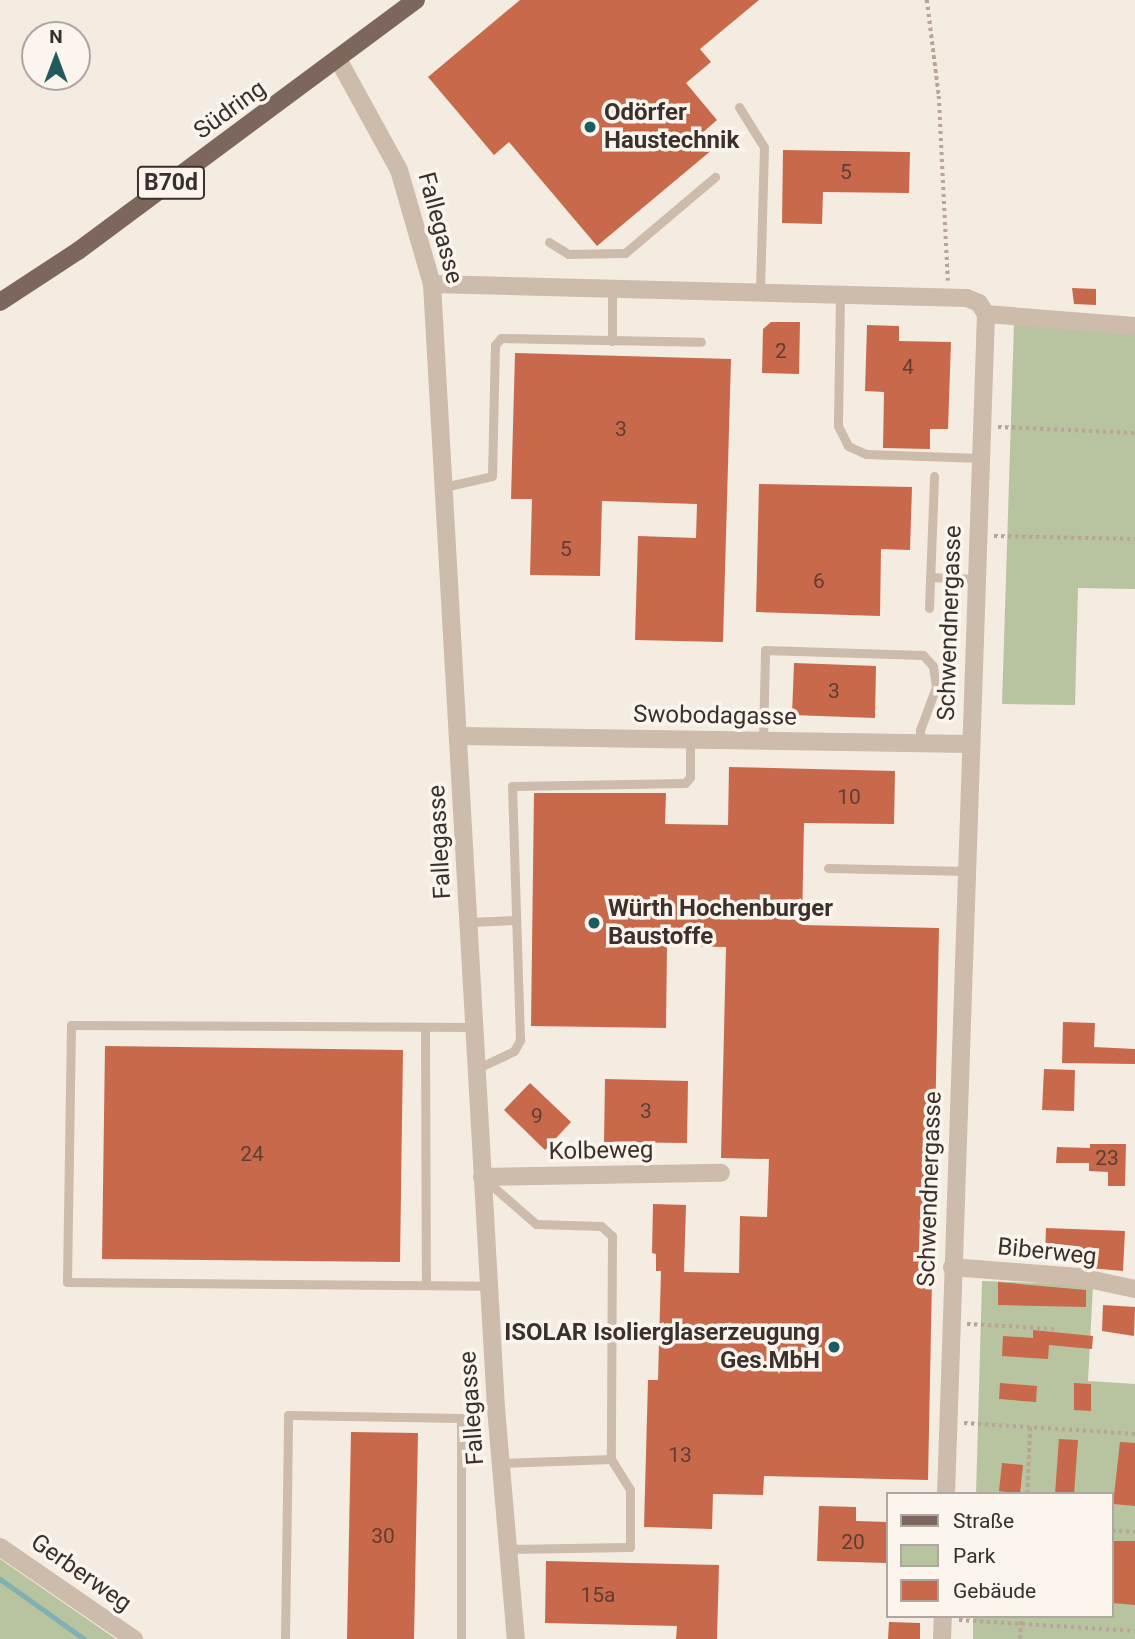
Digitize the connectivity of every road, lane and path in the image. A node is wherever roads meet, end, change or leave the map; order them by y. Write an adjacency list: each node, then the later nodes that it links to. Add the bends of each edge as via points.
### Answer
1 (416, 0): 3 (main road, Südring / B70d)
2 (928, 0): 11 (path, via 940,96)
3 (339, 61): 7 (street, Fallegasse, via 399,170); 12 (main road, Südring / B70d, via 78,251)
4 (739, 107): 9 (lane, via 764,147)
5 (715, 177): 6 (lane, via 625,253 568,254)
6 (548, 242)
7 (432, 284): 8 (street); 21 (street, Fallegasse)
8 (612, 288): 9 (street); 15 (lane)
9 (760, 292): 10 (street)
10 (840, 295): 11 (street); 19 (lane, via 838,426 848,446 866,454)
11 (948, 298): 13 (street, via 979,303)
12 (0, 302)
13 (986, 314): 14 (street); 17 (street, Schwendnergasse)
14 (1135, 326)
15 (612, 341): 16 (lane); 21 (lane, via 498,340 492,476)
16 (701, 342)
17 (982, 426): 18 (path); 19 (street, Schwendnergasse)
18 (1135, 433)
19 (981, 458): 22 (street, Schwendnergasse)
20 (934, 476): 24 (lane)
21 (444, 487): 27 (street, Fallegasse)
22 (978, 536): 23 (path); 25 (street, Schwendnergasse)
23 (1135, 539)
24 (930, 577): 25 (lane); 26 (lane)
25 (976, 579): 31 (street, Schwendnergasse)
26 (929, 608)
27 (459, 736): 28 (street, Swobodagasse); 35 (street, Fallegasse)
28 (690, 740): 29 (street, Swobodagasse); 34 (lane, via 690,777 685,783 512,786)
29 (763, 741): 30 (street, Swobodagasse); 30 (lane, via 765,650 923,655 933,666 936,687 920,730)
30 (920, 743): 31 (street, Swobodagasse)
31 (970, 744): 33 (street, Schwendnergasse)
32 (828, 868): 33 (lane)
33 (966, 871): 41 (street, Schwendnergasse)
34 (515, 920): 35 (lane); 38 (lane, via 518,1046)
35 (468, 922): 37 (street, Fallegasse)
36 (425, 1027): 37 (lane); 42 (lane); 42 (lane, via 71,1025 67,1282)
37 (474, 1027): 38 (street, Fallegasse)
38 (476, 1069): 40 (street, Fallegasse)
39 (721, 1173): 40 (street, Kolbeweg)
40 (482, 1177): 43 (street, Fallegasse); 50 (lane, via 536,1224 601,1226 612,1236)
41 (952, 1267): 44 (street, Biberweg, via 1079,1276); 45 (street, Schwendnergasse)
42 (426, 1285): 43 (lane)
43 (488, 1286): 51 (street, Fallegasse)
44 (1135, 1289)
45 (951, 1323): 46 (path); 47 (street, Schwendnergasse)
46 (1057, 1329)
47 (948, 1423): 48 (path); 52 (street, Schwendnergasse)
48 (1030, 1427): 49 (path); 53 (path)
49 (1135, 1434)
50 (611, 1458): 51 (lane); 57 (lane, via 630,1490 630,1547)
51 (500, 1463): 57 (street, Fallegasse)
52 (946, 1492)
53 (1027, 1492)
54 (1114, 1531): 55 (path)
55 (1135, 1532)
56 (0, 1547): 62 (street, Gerberweg)
57 (508, 1549): 65 (street, Fallegasse)
58 (943, 1618): 60 (path); 66 (street)
59 (1021, 1618): 60 (path)
60 (1020, 1623): 61 (path); 67 (path)
61 (1135, 1631)
62 (134, 1639)
63 (285, 1639): 64 (lane, via 288,1415 461,1419)
64 (461, 1639)
65 (516, 1639)
66 (942, 1639)
67 (1020, 1639)

